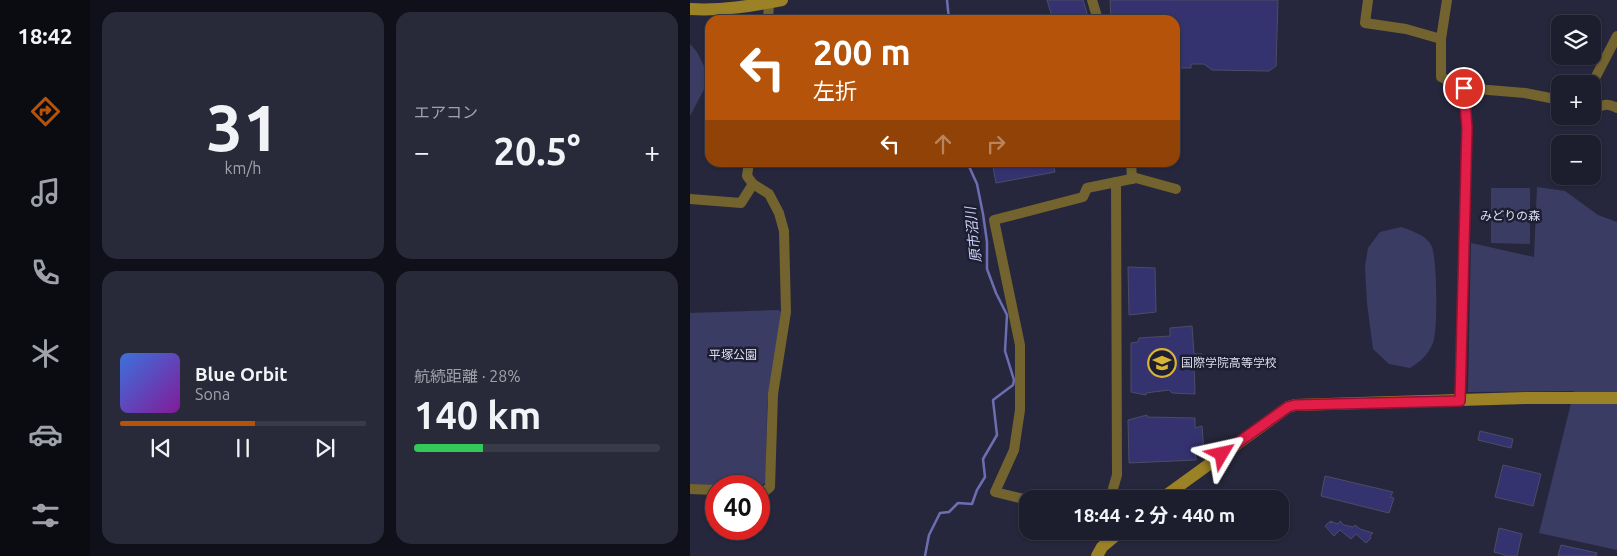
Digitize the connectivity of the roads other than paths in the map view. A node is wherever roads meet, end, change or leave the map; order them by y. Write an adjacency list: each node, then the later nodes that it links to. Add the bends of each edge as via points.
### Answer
1 (1092, 0): 7 (street)
2 (1368, 0): 9 (street, via 1365,23 1406,29)
3 (1447, 0): 9 (street)
4 (773, 1): 5 (street, via 731,9); 6 (street)
5 (690, 9)
6 (769, 15)
7 (1096, 15)
8 (1617, 36): 10 (street)
9 (1441, 39): 11 (street, via 1441,77)
10 (1597, 75)
11 (1464, 88): 12 (street); 23 (street, via 1467,128)
12 (1551, 98)
13 (1601, 105): 14 (street)
14 (1617, 108)
15 (748, 167): 19 (street, via 747,176)
16 (1131, 167): 17 (street)
17 (1132, 179): 18 (street); 20 (street)
18 (1116, 182): 27 (street, via 1117,475); 29 (street, via 1087,188 1083,197 994,220 1020,345 1020,410 1014,450 995,492)
19 (753, 184): 21 (street, via 741,203); 24 (street, via 769,194 784,231 786,312 773,394)
20 (1176, 189)
21 (690, 199)
22 (1617, 398): 23 (street)
23 (1460, 401): 28 (street, via 1288,407)
24 (770, 487)
25 (690, 489): 26 (street)
26 (705, 490)
27 (1113, 490)
28 (1173, 490)
29 (1019, 498)
30 (1110, 540): 31 (street)
31 (1097, 556)

